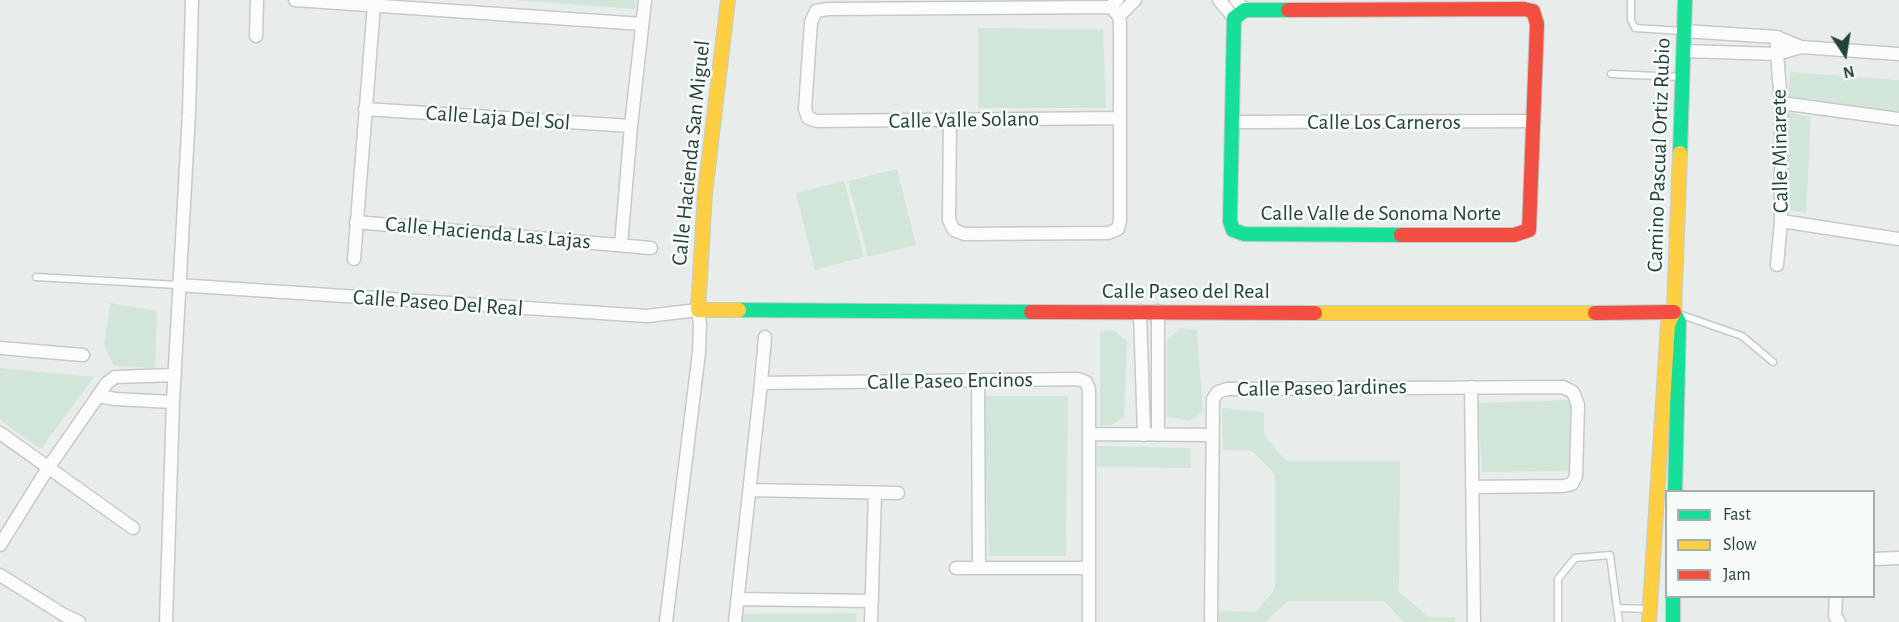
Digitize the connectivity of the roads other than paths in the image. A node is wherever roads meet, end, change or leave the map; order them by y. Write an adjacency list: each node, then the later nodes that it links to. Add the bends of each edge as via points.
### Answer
1 (192, 0): 39 (street)
2 (257, 0): 15 (street)
3 (295, 0): 10 (street)
4 (645, 0): 13 (street, Calle Hacienda Las Lajas)
5 (728, 0): 40 (street, Calle Hacienda San Miguel, via 713,109)
6 (1135, 0): 11 (street)
7 (1219, 0): 12 (street)
8 (1631, 0): 14 (lane, via 1635,28)
9 (1685, 0): 14 (street, Camino Pascual Ortiz Rubio)
10 (374, 5): 13 (street); 24 (street, Calle Hacienda Las Lajas)
11 (1116, 8): 25 (street); 27 (street, Calle Valle Solano, via 816,11 810,33 805,109 808,118)
12 (1238, 9): 28 (street, via 1533,11 1537,24); 29 (street)
13 (642, 24): 30 (street, Calle Hacienda Las Lajas)
14 (1684, 31): 16 (street); 18 (street, Camino Pascual Ortiz Rubio)
15 (256, 36)
16 (1777, 37): 17 (street); 19 (street, Calle Minarete)
17 (1801, 47): 19 (street); 20 (street)
18 (1684, 51): 19 (street); 22 (street, Camino Pascual Ortiz Rubio)
19 (1777, 54): 23 (street, Calle Minarete)
20 (1899, 54)
21 (1611, 74): 22 (lane)
22 (1683, 78): 43 (street, Camino Pascual Ortiz Rubio)
23 (1782, 103): 26 (street); 31 (street, Calle Minarete)
24 (365, 109): 30 (street, Calle Laja Del Sol); 32 (street, Calle Hacienda Las Lajas)
25 (1120, 118): 27 (street, Calle Valle Solano); 27 (street, via 1120,221 1118,229 1108,233 964,234 954,230 949,220)
26 (1899, 119)
27 (950, 120)
28 (1534, 121): 29 (street, Calle Los Carneros); 29 (street, Calle Valle de Sonoma Norte, via 1529,230 1514,235 1244,234 1233,230)
29 (1233, 122)
30 (631, 126): 34 (street, Calle Hacienda Las Lajas)
31 (1780, 221): 33 (street); 37 (street, Calle Minarete)
32 (356, 222): 34 (street, Calle Hacienda Las Lajas); 36 (street, Calle Hacienda Las Lajas)
33 (1899, 239)
34 (621, 244): 35 (street, Calle Hacienda Las Lajas)
35 (651, 248)
36 (354, 259)
37 (1777, 265)
38 (36, 277): 39 (lane)
39 (178, 285): 40 (street, Calle Paseo Del Real, via 647,316); 48 (street)
40 (698, 310): 41 (street, Calle Paseo del Real); 81 (street, via 699,352)
41 (1140, 311): 42 (street, Calle Paseo del Real); 56 (street)
42 (1158, 311): 43 (street, Calle Paseo del Real); 57 (street)
43 (1674, 312): 47 (lane, via 1742,336); 62 (street, Camino Pascual Ortiz Rubio, via 1679,322); 78 (street, Camino Pascual Ortiz Rubio, via 1668,324)
44 (765, 337): 50 (street)
45 (0, 348): 46 (street)
46 (83, 355)
47 (1773, 362)
48 (175, 375): 52 (street, via 115,377); 53 (street)
49 (978, 381): 50 (street, Calle Paseo Encinos); 55 (street, Calle Paseo Encinos, via 1086,382); 70 (street)
50 (761, 382): 61 (street)
51 (1471, 387): 58 (street, Calle Paseo Jardines, via 1227,389 1213,399); 60 (street); 60 (street, Calle Paseo Jardines, via 1563,387 1573,392 1578,405 1576,476 1572,484)
52 (98, 396): 53 (street); 59 (street)
53 (173, 402): 80 (street)
54 (0, 433): 59 (street)
55 (1089, 434): 56 (street); 71 (street, Calle Paseo Encinos)
56 (1144, 435): 57 (street)
57 (1158, 435): 58 (street)
58 (1213, 435): 85 (street, Calle Paseo Jardines)
59 (48, 468): 65 (street); 66 (street)
60 (1472, 486): 86 (street)
61 (750, 490): 63 (street); 75 (street)
62 (1675, 490)
63 (875, 493): 64 (street); 76 (street)
64 (898, 493)
65 (133, 528)
66 (0, 545)
67 (1899, 558): 68 (street)
68 (1875, 559)
69 (956, 568): 70 (street)
70 (979, 568): 71 (street)
71 (1089, 568): 84 (street, Calle Paseo Encinos)
72 (0, 574): 79 (street)
73 (1673, 598): 89 (street)
74 (1836, 598): 90 (street, via 1835,616)
75 (738, 599): 76 (street); 82 (street)
76 (872, 601): 83 (street)
77 (1617, 608): 78 (lane); 87 (lane, via 1610,555 1575,558 1558,579); 88 (lane)
78 (1649, 616)
79 (79, 622)
80 (166, 622)
81 (666, 622)
82 (735, 622)
83 (871, 622)
84 (1089, 622)
85 (1211, 622)
86 (1474, 622)
87 (1558, 622)
88 (1619, 622)
89 (1673, 622)
90 (1839, 622)

